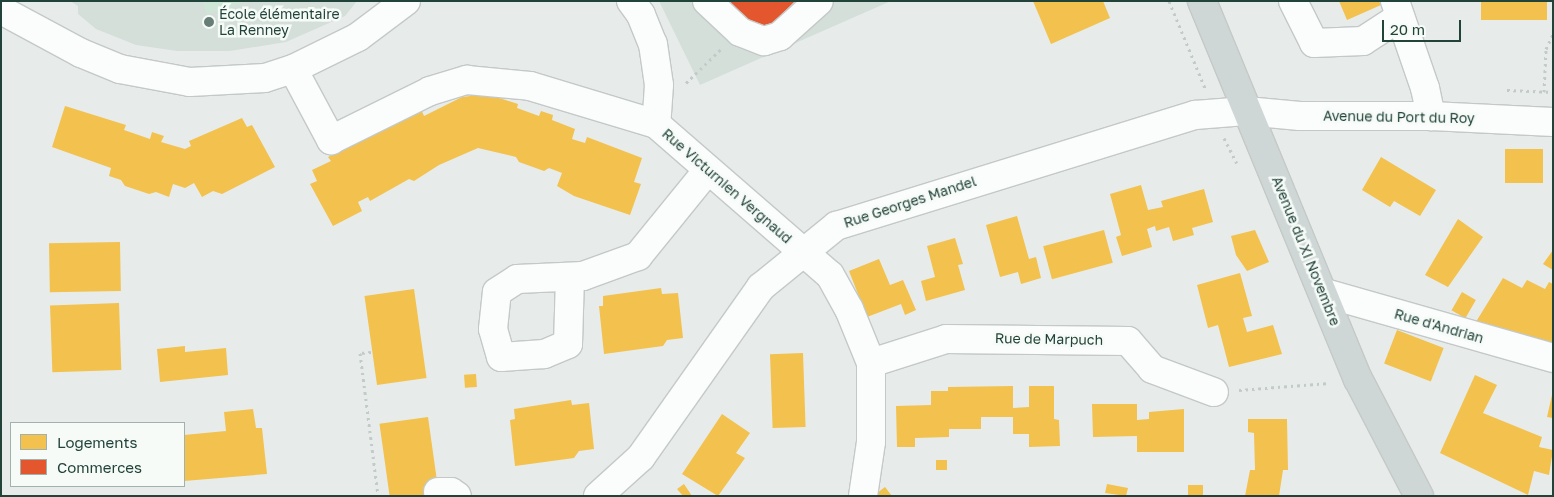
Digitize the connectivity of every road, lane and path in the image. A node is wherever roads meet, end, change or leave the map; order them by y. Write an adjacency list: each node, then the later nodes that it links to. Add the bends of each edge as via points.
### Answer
1 (406, 1): 12 (street, via 358,37)
2 (631, 1): 19 (street, Rue Victurnien Vergnaud, via 641,15 653,44 658,85)
3 (707, 1): 10 (street)
4 (819, 1): 10 (street, via 780,36 764,41)
5 (1169, 1): 13 (path)
6 (1202, 1): 16 (main road, Avenue du XI Novembre)
7 (1293, 1): 8 (street, via 1314,43 1362,41)
8 (1398, 9): 17 (street, via 1425,88)
9 (1, 10): 12 (street, via 83,55 155,78 220,82 265,78)
10 (740, 32): 14 (path, via 690,77)
11 (1553, 34): 15 (path, via 1546,49)
12 (293, 69): 19 (street, via 331,140 430,91 467,80 530,86)
13 (1202, 80)
14 (686, 85)
15 (1544, 92)
16 (1246, 111): 17 (street, Avenue du Port du Roy, via 1300,116); 23 (street, Rue Georges Mandel, via 1195,115 941,191 836,226); 25 (main road, Avenue du XI Novembre)
17 (1431, 116): 18 (street, Avenue du Port du Roy)
18 (1553, 122)
19 (656, 124): 22 (street, Rue Victurnien Vergnaud)
20 (1216, 140): 21 (path)
21 (1225, 142)
22 (708, 170): 23 (street, Rue Victurnien Vergnaud); 24 (street, via 638,256 583,276)
23 (804, 253): 28 (street, via 830,275 849,309); 32 (street, Rue Georges Mandel, via 761,287 641,457)
24 (570, 277)
25 (1325, 293): 27 (street, Rue d'Andrian); 29 (main road, Avenue du XI Novembre)
26 (371, 352): 31 (path, via 360,353)
27 (1553, 358)
28 (871, 363): 30 (street, Rue de Marpuch, via 946,338 1128,341 1152,369); 33 (street, via 871,442)
29 (1358, 379): 30 (path); 34 (main road, Avenue du XI Novembre)
30 (1214, 392)
31 (378, 496)
32 (598, 496)
33 (862, 496)
34 (1419, 496)

